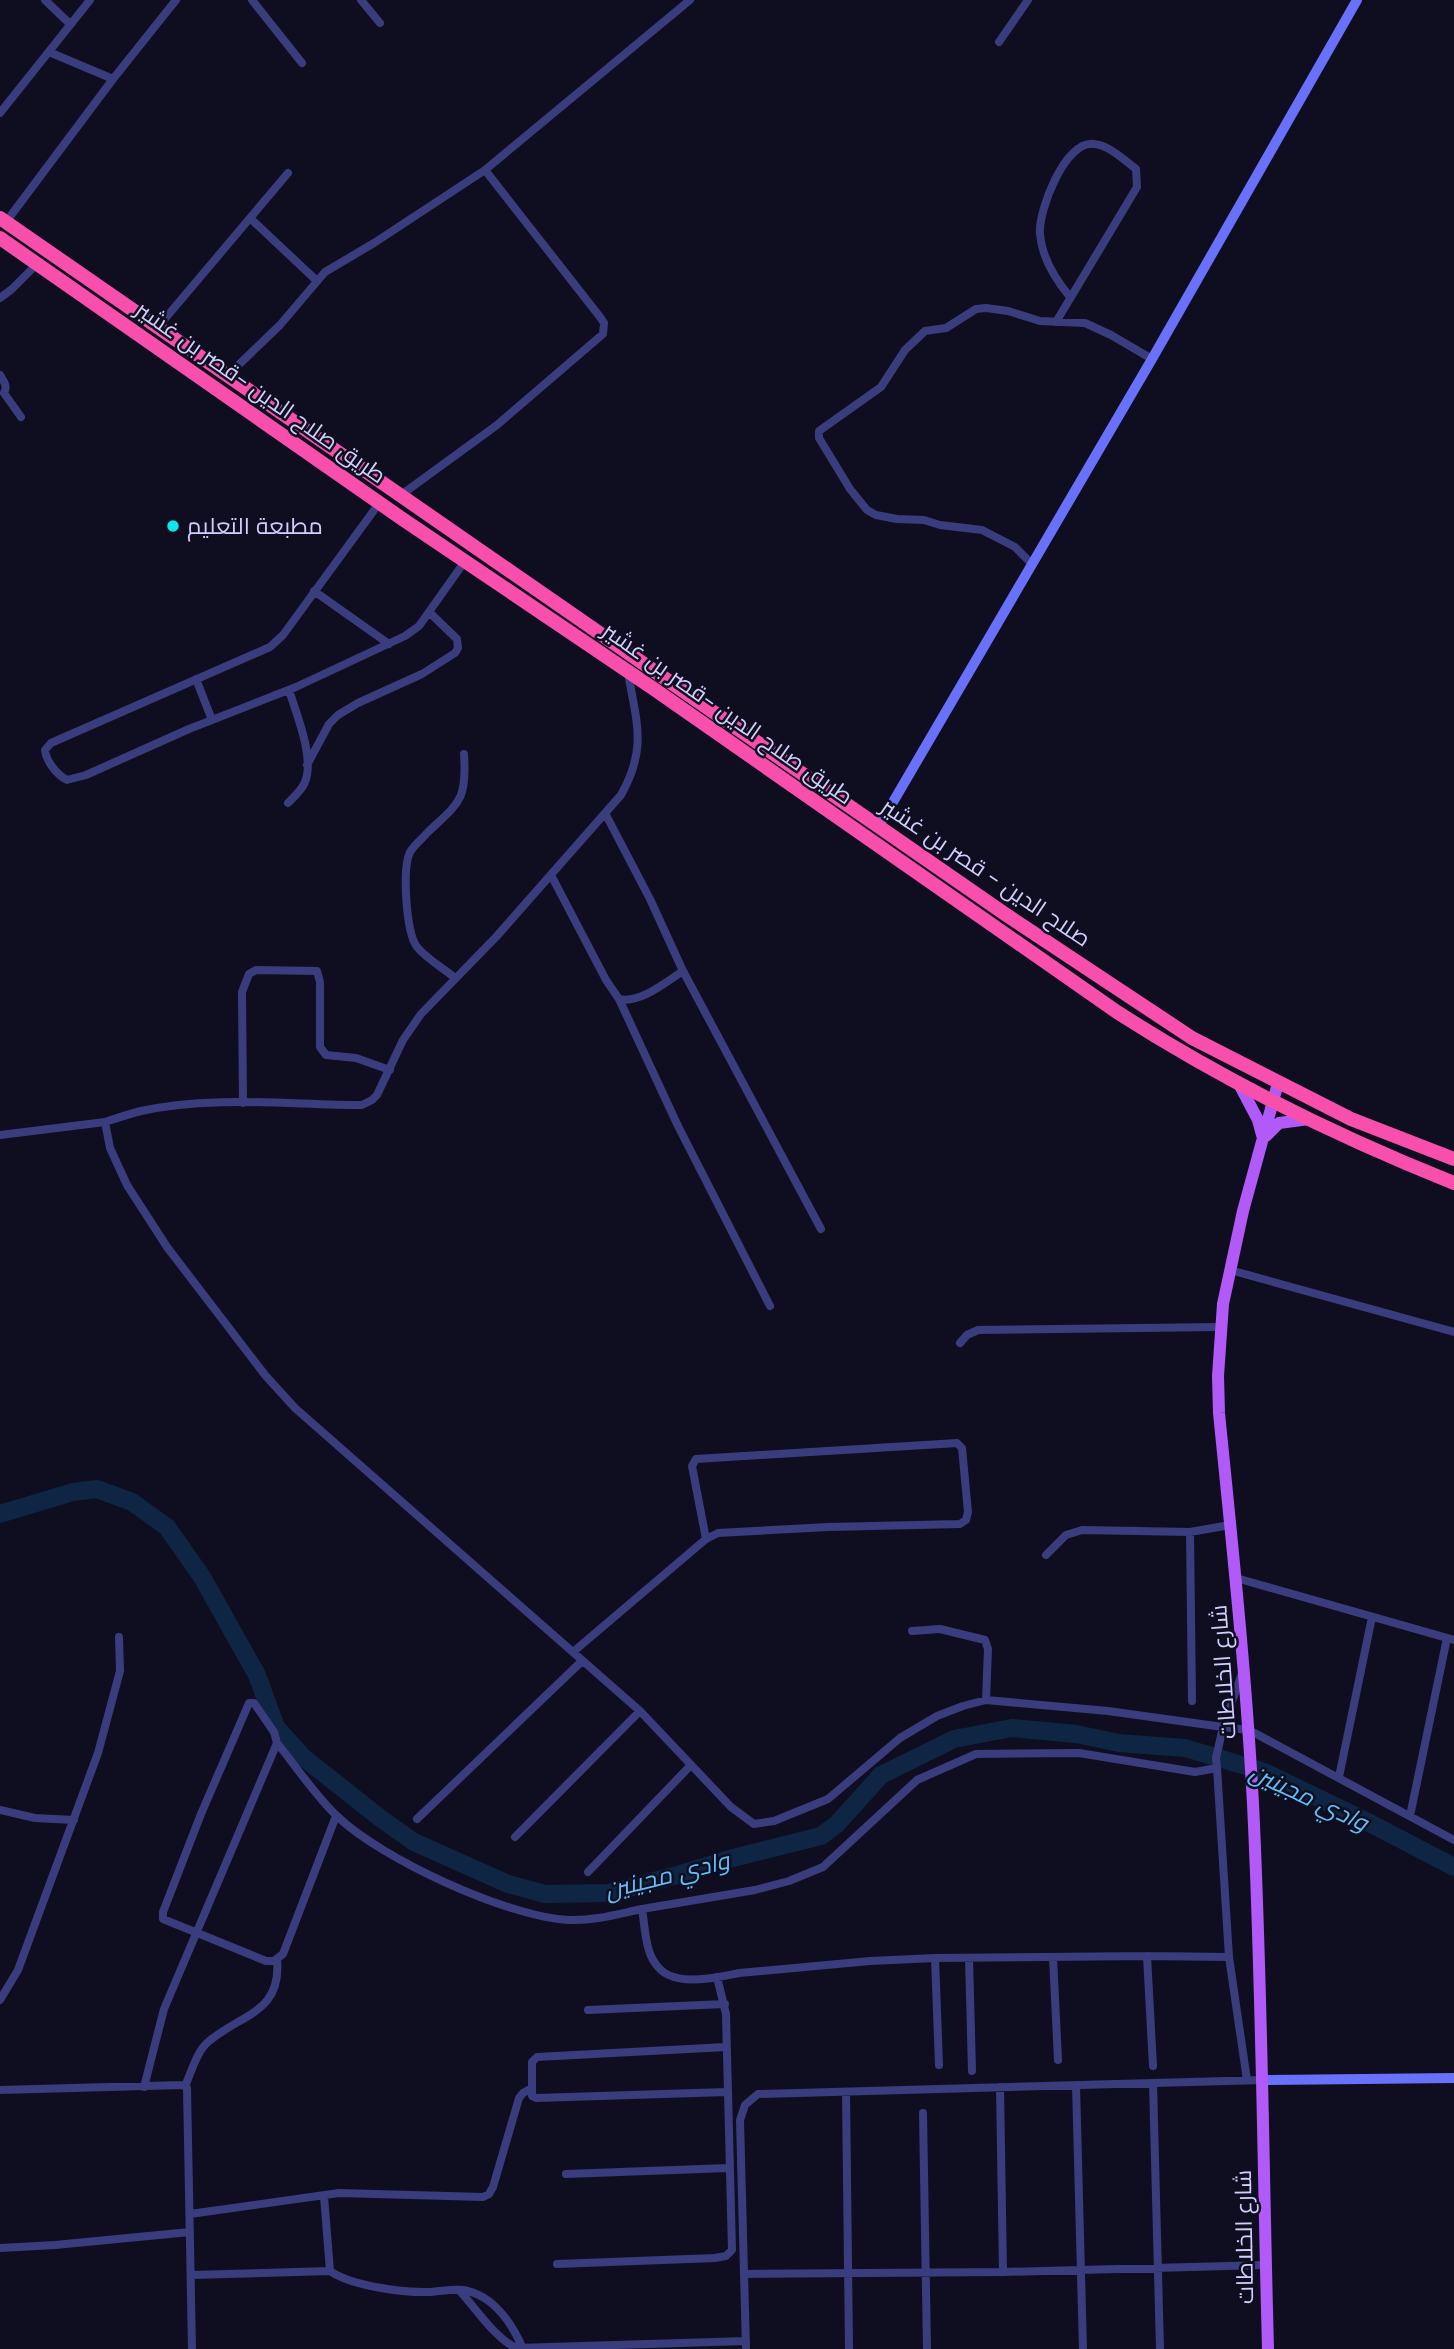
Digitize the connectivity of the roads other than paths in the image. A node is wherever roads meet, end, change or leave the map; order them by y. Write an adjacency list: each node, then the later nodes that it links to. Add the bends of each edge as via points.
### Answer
1 (45, 0): 10 (street)
2 (90, 0): 10 (street)
3 (176, 0): 14 (street)
4 (252, 0): 13 (street)
5 (360, 0): 9 (street)
6 (690, 0): 16 (street)
7 (1028, 0): 11 (street)
8 (1357, 0): 27 (main road)
9 (380, 23)
10 (70, 24): 12 (street)
11 (999, 41)
12 (48, 52): 14 (street); 15 (street)
13 (302, 63)
14 (113, 79): 19 (street)
15 (0, 113)
16 (485, 170): 22 (street); 32 (street, via 600,317 603,334 497,425)
17 (288, 173): 18 (street)
18 (250, 218): 22 (street); 26 (street)
19 (3, 220): 26 (highway, صلاح الدين - قصر بن غشير)
20 (0, 238): 21 (highway, طريق صلاح الدين -قصر بن غشير)
21 (37, 264): 24 (street); 33 (highway, طريق صلاح الدين -قصر بن غشير)
22 (317, 281): 29 (street)
23 (1070, 297): 23 (street, via 1136,187 1136,169 1111,150 1094,144 1076,149 1064,165 1040,222 1044,253 1055,279); 25 (street)
24 (0, 298)
25 (1056, 322): 27 (street, via 1094,326); 35 (street, via 986,308 976,309 946,328 925,331 905,350 881,387 819,431 819,438 867,510 897,519 982,530 1015,547)
26 (158, 327): 29 (highway, صلاح الدين - قصر بن غشير)
27 (1152, 359): 35 (main road)
28 (0, 375): 30 (street, via 6,389)
29 (228, 375): 32 (highway, صلاح الدين - قصر بن غشير)
30 (2, 395): 31 (street)
31 (21, 417)
32 (401, 495): 47 (highway, صلاح الدين - قصر بن غشير)
33 (380, 502): 34 (highway, طريق صلاح الدين -قصر بن غشير); 36 (street)
34 (465, 561): 37 (street); 39 (highway, طريق صلاح الدين -قصر بن غشير)
35 (1032, 564): 47 (main road)
36 (314, 591): 38 (street); 40 (street, via 270,647)
37 (429, 612): 38 (street, via 419,626); 44 (street, via 457,639 455,653 338,715)
38 (389, 644): 41 (street)
39 (628, 671): 46 (street, via 638,756 628,783); 53 (highway, طريق صلاح الدين -قصر بن غشير, via 1087,993)
40 (196, 680): 42 (street); 42 (street, via 51,743 46,757 59,776 75,779)
41 (289, 690): 42 (street); 44 (street, via 304,737)
42 (212, 720)
43 (464, 754): 50 (street, via 460,798 417,843 405,874 416,945)
44 (307, 765): 45 (street, via 305,782)
45 (288, 803)
46 (606, 813): 48 (street); 49 (street)
47 (879, 826): 52 (highway, صلاح الدين - قصر بن غشير)
48 (551, 875): 50 (street); 51 (street)
49 (683, 971): 51 (street, via 651,991); 65 (street)
50 (455, 978): 54 (street, via 415,1023)
51 (619, 999): 67 (street)
52 (1192, 1038): 53 (highway); 56 (highway, صلاح الدين - قصر بن غشير)
53 (1180, 1052): 55 (highway, طريق صلاح الدين -قصر بن غشير)
54 (390, 1070): 58 (street, via 377,1095 362,1105); 58 (street, via 356,1058 326,1055 320,1047 317,971 256,970 249,974 242,992)
55 (1238, 1082): 57 (highway, طريق صلاح الدين -قصر بن غشير); 62 (main road)
56 (1278, 1083): 57 (main road, شارع الخلاطات); 63 (highway, صلاح الدين - قصر بن غشير, via 1351,1119)
57 (1273, 1101): 59 (highway, طريق صلاح الدين -قصر بن غشير); 62 (main road, شارع الخلاطات)
58 (243, 1103): 60 (street, via 159,1108)
59 (1309, 1119): 62 (main road, via 1279,1123); 64 (highway, طريق صلاح الدين -قصر بن غشير)
60 (105, 1122): 61 (street); 80 (street, via 110,1148 134,1196 265,1375 315,1426)
61 (0, 1135)
62 (1263, 1139): 66 (main road, شارع الخلاطات)
63 (1454, 1159)
64 (1454, 1183)
65 (821, 1229)
66 (1230, 1270): 68 (main road, شارع الخلاطات); 69 (street)
67 (770, 1306)
68 (1222, 1327): 70 (street, via 978,1330); 71 (main road, شارع الخلاطات, via 1219,1413)
69 (1454, 1332)
70 (960, 1343)
71 (1230, 1525): 72 (street); 75 (main road, شارع الخلاطات)
72 (1190, 1532): 74 (street, via 1082,1530 1066,1535); 84 (street)
73 (706, 1539): 73 (street, via 722,1532 960,1524 968,1512 962,1448 957,1443 696,1459 692,1466); 80 (street)
74 (1046, 1555)
75 (1236, 1578): 76 (street); 82 (main road, شارع الخلاطات)
76 (1372, 1617): 79 (street); 91 (street)
77 (912, 1631): 83 (street, via 940,1629 985,1640)
78 (119, 1637): 96 (street, via 120,1671)
79 (1450, 1639): 94 (street)
80 (573, 1652): 81 (street)
81 (582, 1661): 85 (street); 95 (street)
82 (1245, 1667): 86 (street); 87 (main road, شارع الخلاطات)
83 (986, 1700): 86 (street); 89 (street, via 937,1716 900,1738 828,1799 760,1824 747,1821)
84 (1192, 1701)
85 (640, 1711): 89 (street); 97 (street)
86 (1223, 1727): 87 (street); 90 (street)
87 (1249, 1730): 91 (street); 119 (main road, شارع الخلاطات)
88 (277, 1743): 93 (street); 101 (street); 101 (street, via 254,1703 249,1703 163,1912 168,1922)
89 (691, 1765): 99 (street)
90 (1217, 1768): 100 (street, via 1195,1772 1079,1753 976,1754 917,1780 823,1867 755,1890); 104 (street)
91 (1339, 1777): 94 (street)
92 (0, 1810): 96 (street)
93 (336, 1816): 100 (street, via 392,1856 458,1888 518,1909 588,1920); 107 (street, via 283,1954)
94 (1410, 1816): 98 (street)
95 (417, 1819)
96 (74, 1820): 109 (street, via 15,1977)
97 (515, 1837)
98 (1454, 1840)
99 (588, 1872)
100 (642, 1909): 108 (street, via 650,1952 661,1971 678,1978)
101 (197, 1932): 107 (street, via 266,1961); 123 (street, via 164,2009)
102 (1147, 1956): 103 (street); 104 (street); 115 (street)
103 (1053, 1957): 106 (street); 113 (street)
104 (1230, 1957): 118 (street)
105 (935, 1958): 106 (street); 108 (street); 114 (street)
106 (968, 1958): 116 (street)
107 (277, 1959): 122 (street, via 278,1981 270,1998 205,2045)
108 (717, 1977): 110 (street)
109 (0, 2000)
110 (724, 2004): 111 (street); 112 (street)
111 (588, 2010)
112 (726, 2047): 125 (street, via 537,2057 532,2062); 127 (street)
113 (1058, 2060)
114 (939, 2065)
115 (1153, 2066)
116 (972, 2071)
117 (1454, 2078): 119 (main road)
118 (1247, 2080): 119 (street); 120 (street)
119 (1263, 2080): 137 (main road, شارع الخلاطات)
120 (1153, 2083): 121 (street); 138 (street)
121 (1076, 2085): 124 (street); 139 (street)
122 (185, 2086): 123 (street); 133 (street)
123 (144, 2087): 126 (street)
124 (1000, 2087): 128 (street); 142 (street)
125 (532, 2088): 127 (street, via 536,2098); 132 (street, via 519,2098 489,2194)
126 (0, 2090)
127 (727, 2092): 130 (street)
128 (846, 2092): 141 (street); 144 (street, via 758,2094 741,2112)
129 (923, 2113): 143 (street)
130 (728, 2168): 131 (street); 136 (street, via 732,2250 726,2256)
131 (565, 2174)
132 (324, 2196): 133 (street); 140 (street)
133 (190, 2214): 134 (street)
134 (190, 2232): 135 (street); 145 (street)
135 (0, 2248)
136 (557, 2264)
137 (1265, 2265): 138 (street); 154 (main road, شارع الخلاطات)
138 (1158, 2267): 139 (street); 153 (street)
139 (1081, 2270): 142 (street); 152 (street)
140 (330, 2271): 145 (street); 146 (street, via 364,2285 427,2292)
141 (847, 2272): 143 (street); 144 (street); 150 (street)
142 (1003, 2272): 143 (street)
143 (926, 2273): 151 (street)
144 (744, 2274): 147 (street)
145 (191, 2275): 148 (street)
146 (459, 2290): 149 (street, via 508,2343); 149 (street, via 490,2301)
147 (746, 2345): 149 (street)
148 (192, 2349)
149 (523, 2349)
150 (849, 2349)
151 (927, 2349)
152 (1083, 2349)
153 (1160, 2349)
154 (1268, 2349)

